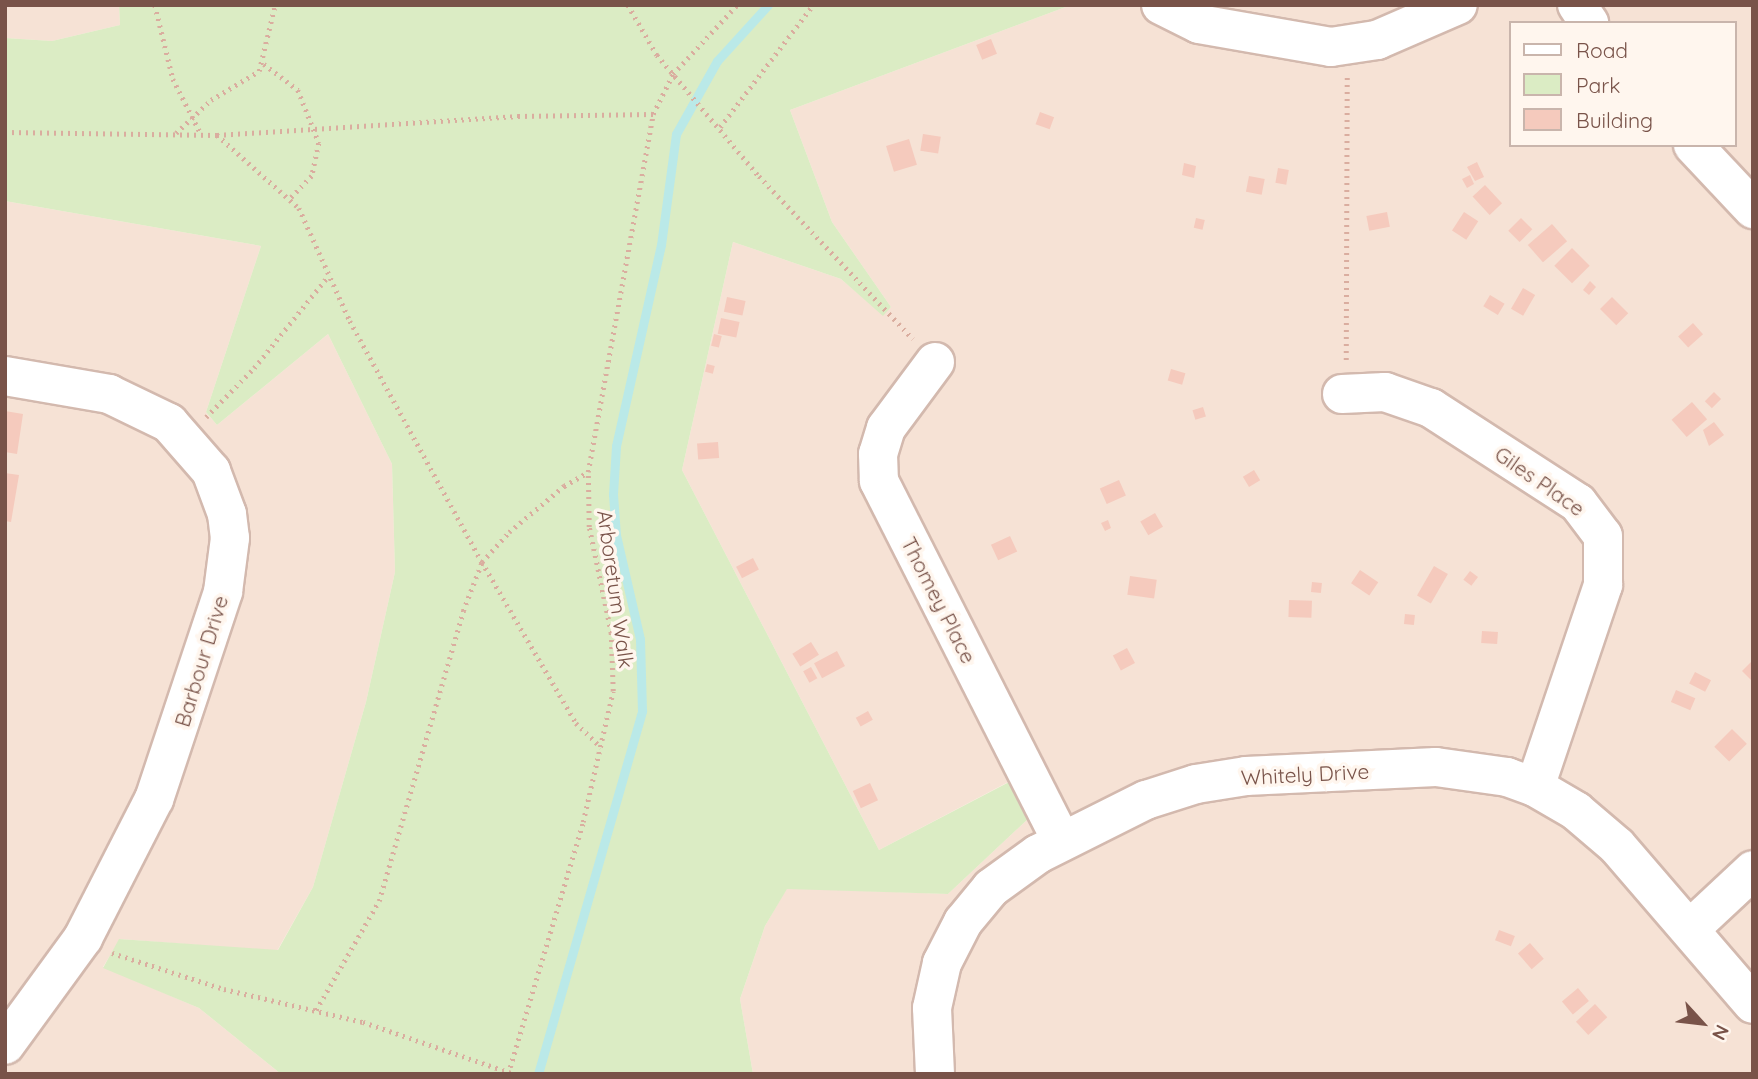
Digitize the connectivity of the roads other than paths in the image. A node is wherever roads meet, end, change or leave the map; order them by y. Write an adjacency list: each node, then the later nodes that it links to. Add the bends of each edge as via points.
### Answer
1 (1161, 5): 2 (street, via 1199,24 1300,46 1347,47 1392,35)
2 (1458, 5)
3 (1577, 5): 4 (street)
4 (1588, 21)
5 (1695, 147): 6 (street)
6 (1753, 209)
7 (935, 362): 11 (street, Thomey Place, via 886,428 878,454 879,481)
8 (5, 376): 15 (street, Barbour Drive, via 109,394 149,411 186,438 211,471 227,514 229,564 154,799 83,938)
9 (1342, 394): 10 (street, Giles Place, via 1385,392 1431,408 1578,503 1603,536 1603,585)
10 (1535, 787): 11 (street, Whitely Drive, via 1495,774 1436,767 1246,776 1170,792); 13 (street, Whitely Drive, via 1598,827)
11 (1062, 841): 16 (street, Whitely Drive, via 991,888 951,943 932,1008)
12 (1753, 870): 13 (street)
13 (1690, 929): 14 (street, Whitely Drive)
14 (1753, 1004)
15 (5, 1045)
16 (934, 1074)

